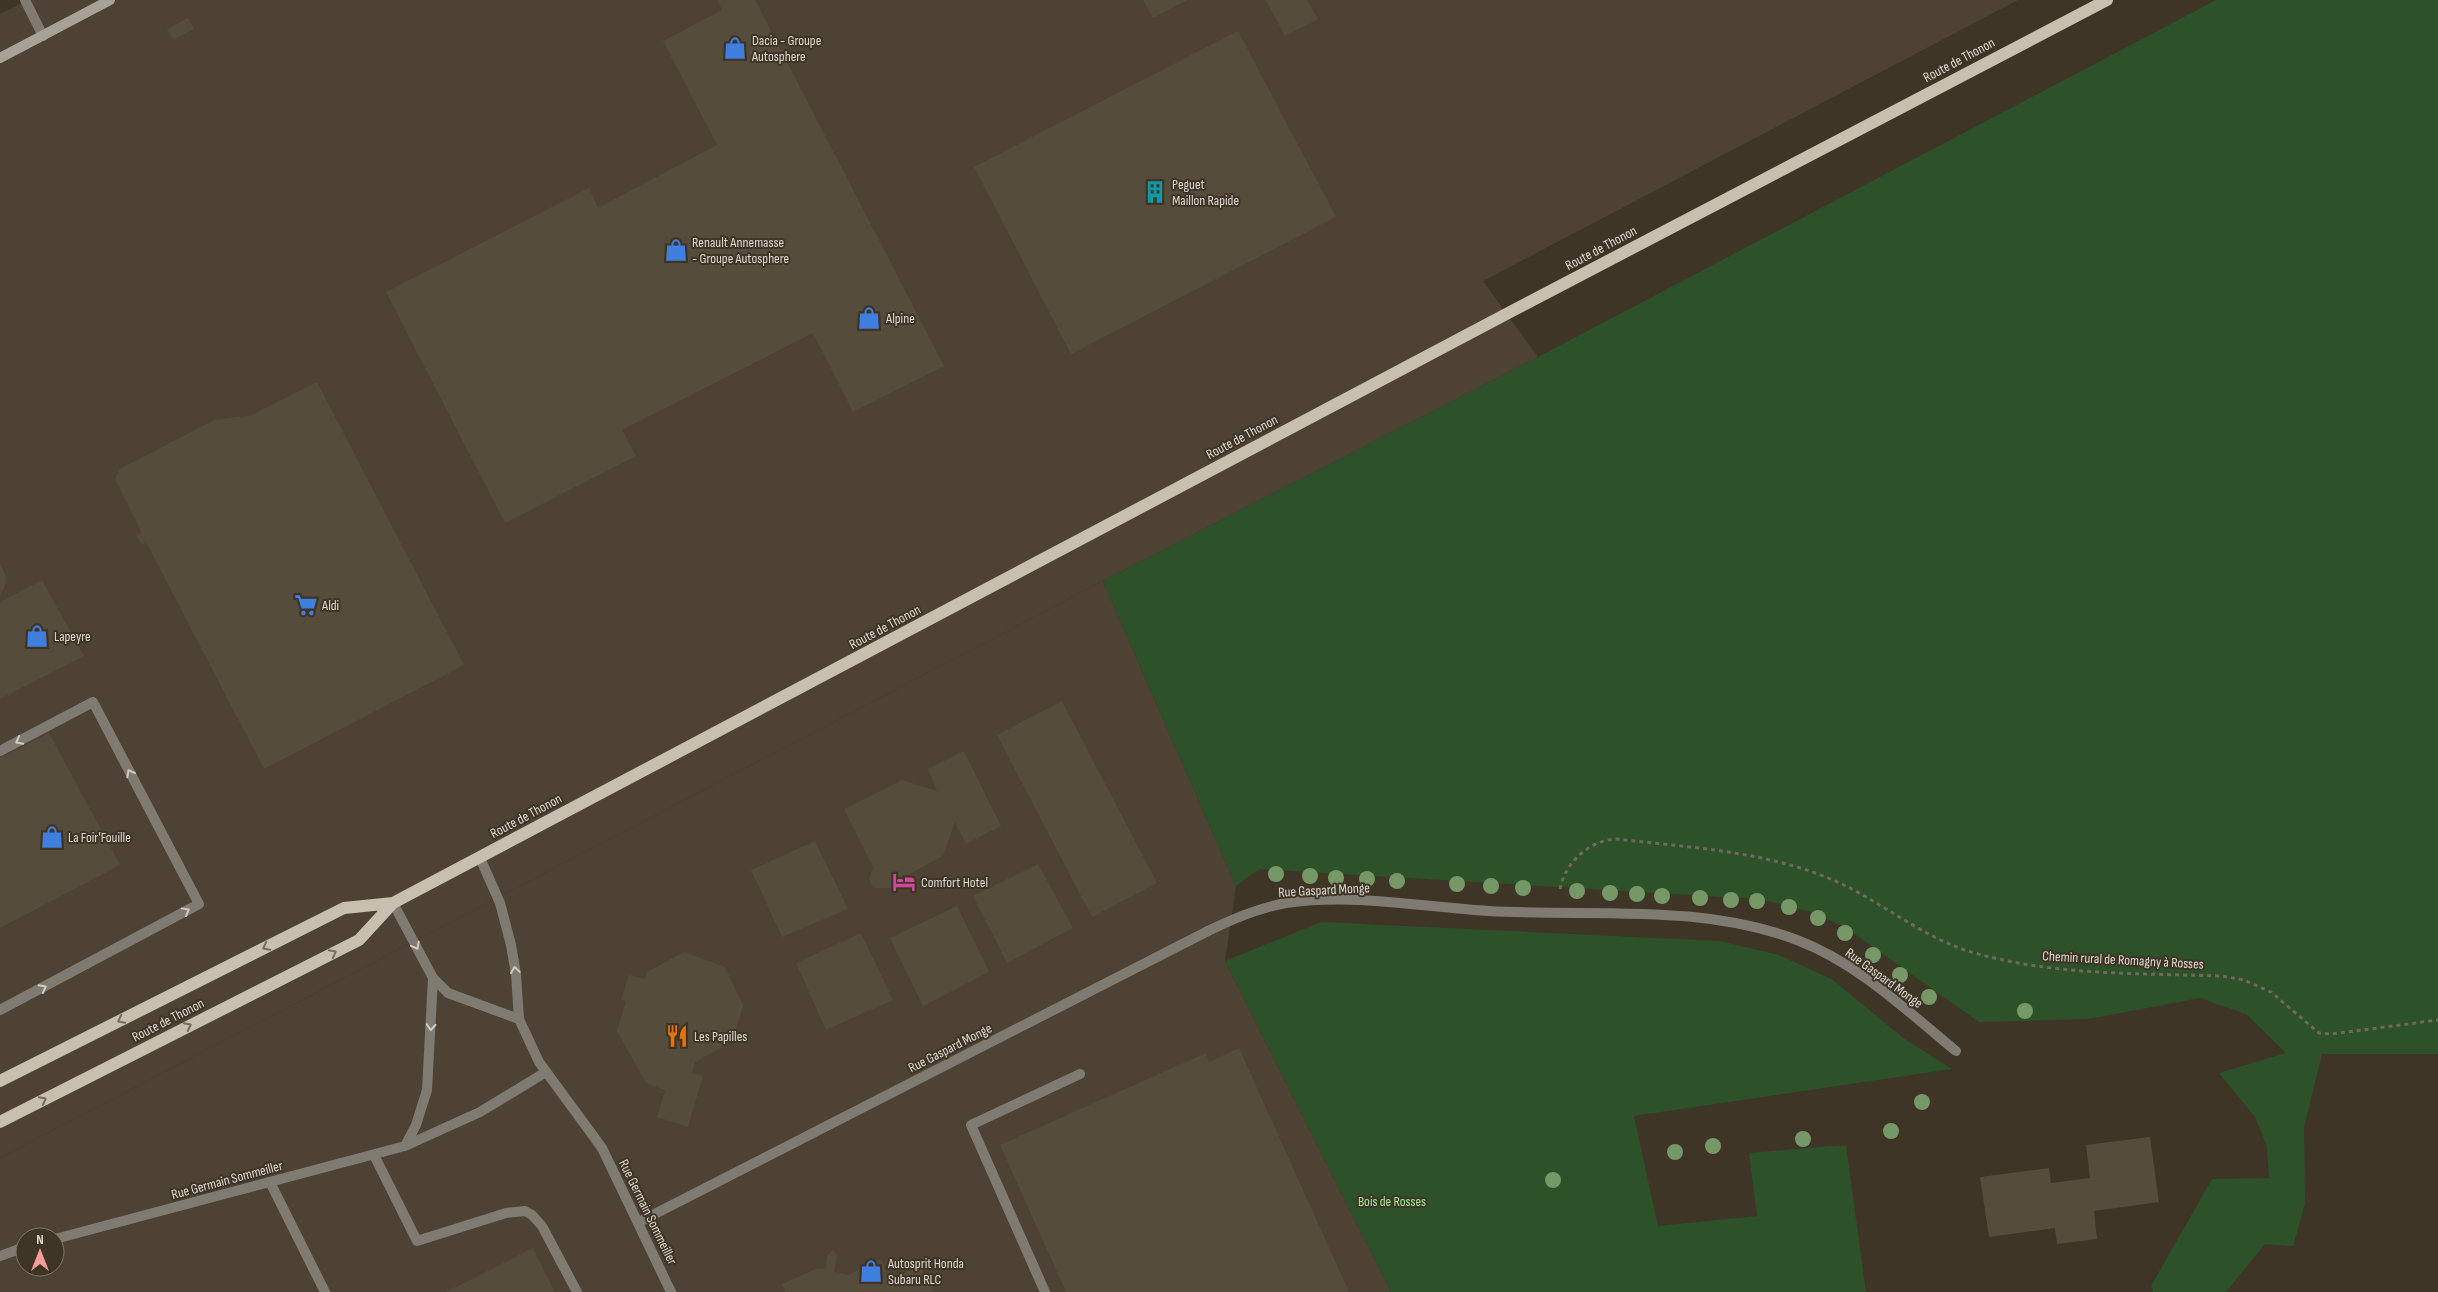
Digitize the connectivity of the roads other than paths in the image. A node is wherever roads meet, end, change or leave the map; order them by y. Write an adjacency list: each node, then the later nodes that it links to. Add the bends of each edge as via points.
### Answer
1 (25, 0): 4 (street)
2 (110, 0): 4 (street)
3 (2107, 0): 7 (main road, Route de Thonon)
4 (43, 36): 5 (street)
5 (0, 58)
6 (0, 751): 10 (street, one-way to 6, via 199,904 93,702)
7 (480, 858): 8 (main road, Route de Thonon); 11 (street, Rue Germain Sommeiller, one-way to 7, via 511,945 500,903)
8 (393, 903): 9 (street, one-way to 9); 15 (main road, Route de Thonon, one-way to 15, via 344,908); 16 (main road, Route de Thonon, one-way to 8, via 359,940)
9 (433, 978): 11 (street, via 448,993); 17 (street, one-way to 17, via 427,1090 420,1117)
10 (0, 1010)
11 (519, 1019): 13 (street, Rue Germain Sommeiller)
12 (1956, 1051): 20 (street, Rue Gaspard Monge, via 1862,975 1820,950 1783,934 1716,919 1490,911 1355,900 1288,903 1254,910 1208,931)
13 (546, 1072): 17 (street, Rue Germain Sommeiller, via 474,1116); 20 (street, Rue Germain Sommeiller, via 596,1138)
14 (1080, 1074): 27 (street, via 971,1125)
15 (0, 1081)
16 (0, 1122)
17 (405, 1146): 18 (street, Rue Germain Sommeiller)
18 (374, 1155): 19 (street, Rue Germain Sommeiller); 25 (street, via 416,1241 506,1213 525,1211 542,1226)
19 (270, 1182): 21 (street, Rue Germain Sommeiller); 24 (street)
20 (639, 1222): 26 (street, Rue Germain Sommeiller)
21 (65, 1236)
22 (15, 1251): 23 (street)
23 (0, 1256)
24 (325, 1292)
25 (577, 1292)
26 (671, 1292)
27 (1044, 1292)

